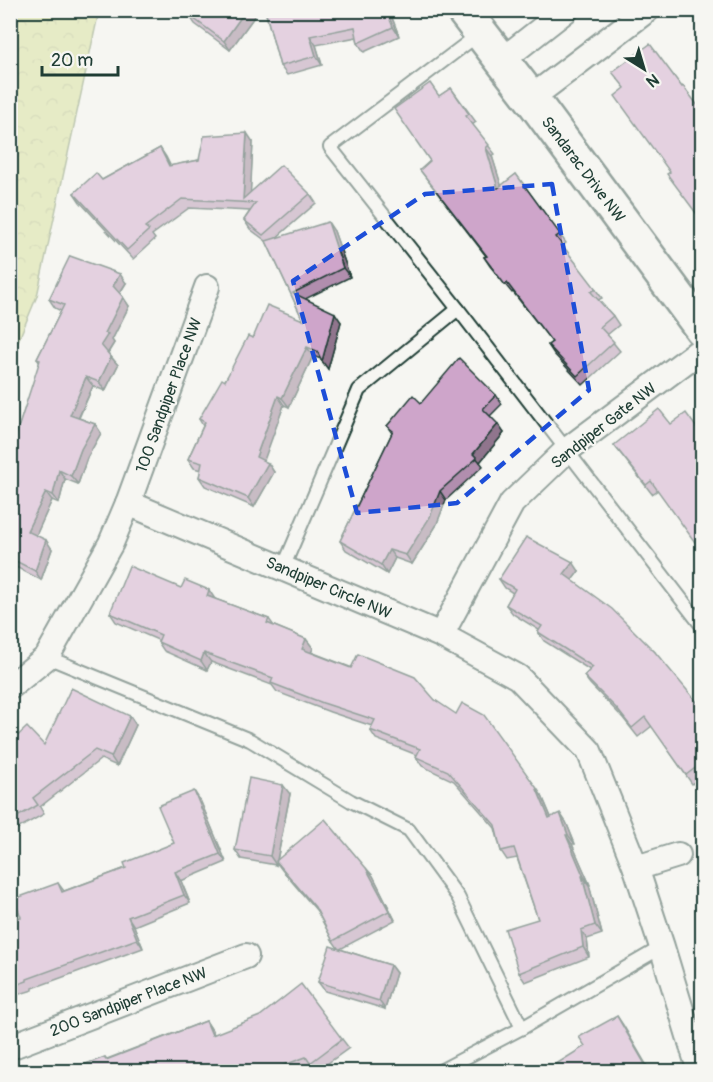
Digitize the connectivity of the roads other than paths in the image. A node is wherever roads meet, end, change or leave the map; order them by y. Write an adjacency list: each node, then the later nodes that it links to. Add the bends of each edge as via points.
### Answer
1 (566, 10): 4 (street)
2 (647, 10): 5 (street)
3 (472, 22): 4 (street, Sandarac Drive NW); 7 (lane, via 330,147)
4 (501, 61): 5 (street, Sandarac Drive NW)
5 (531, 98): 8 (street, Sandarac Drive NW)
6 (207, 287): 11 (street, 100 Sandpiper Place NW)
7 (458, 309): 10 (lane); 12 (lane, via 359,390)
8 (702, 329)
9 (702, 349): 10 (street, Sandpiper Gate NW)
10 (567, 450): 13 (lane); 14 (street, Sandpiper Gate NW, via 512,503)
11 (128, 503): 12 (street, Sandpiper Circle NW); 15 (street, via 111,543)
12 (283, 568): 14 (street, Sandpiper Circle NW)
13 (702, 627)
14 (441, 634): 18 (street, Sandpiper Circle NW, via 518,678 589,751)
15 (46, 657): 16 (street); 21 (lane, via 250,740 351,801 410,830 458,897)
16 (10, 687)
17 (678, 855): 18 (street)
18 (636, 868): 19 (street, Sandpiper Circle NW)
19 (663, 947): 21 (lane); 24 (street, Sandpiper Circle NW)
20 (246, 956): 22 (street, 200 Sandpiper Place NW)
21 (522, 1028): 23 (lane)
22 (10, 1047)
23 (438, 1071)
24 (700, 1071)

